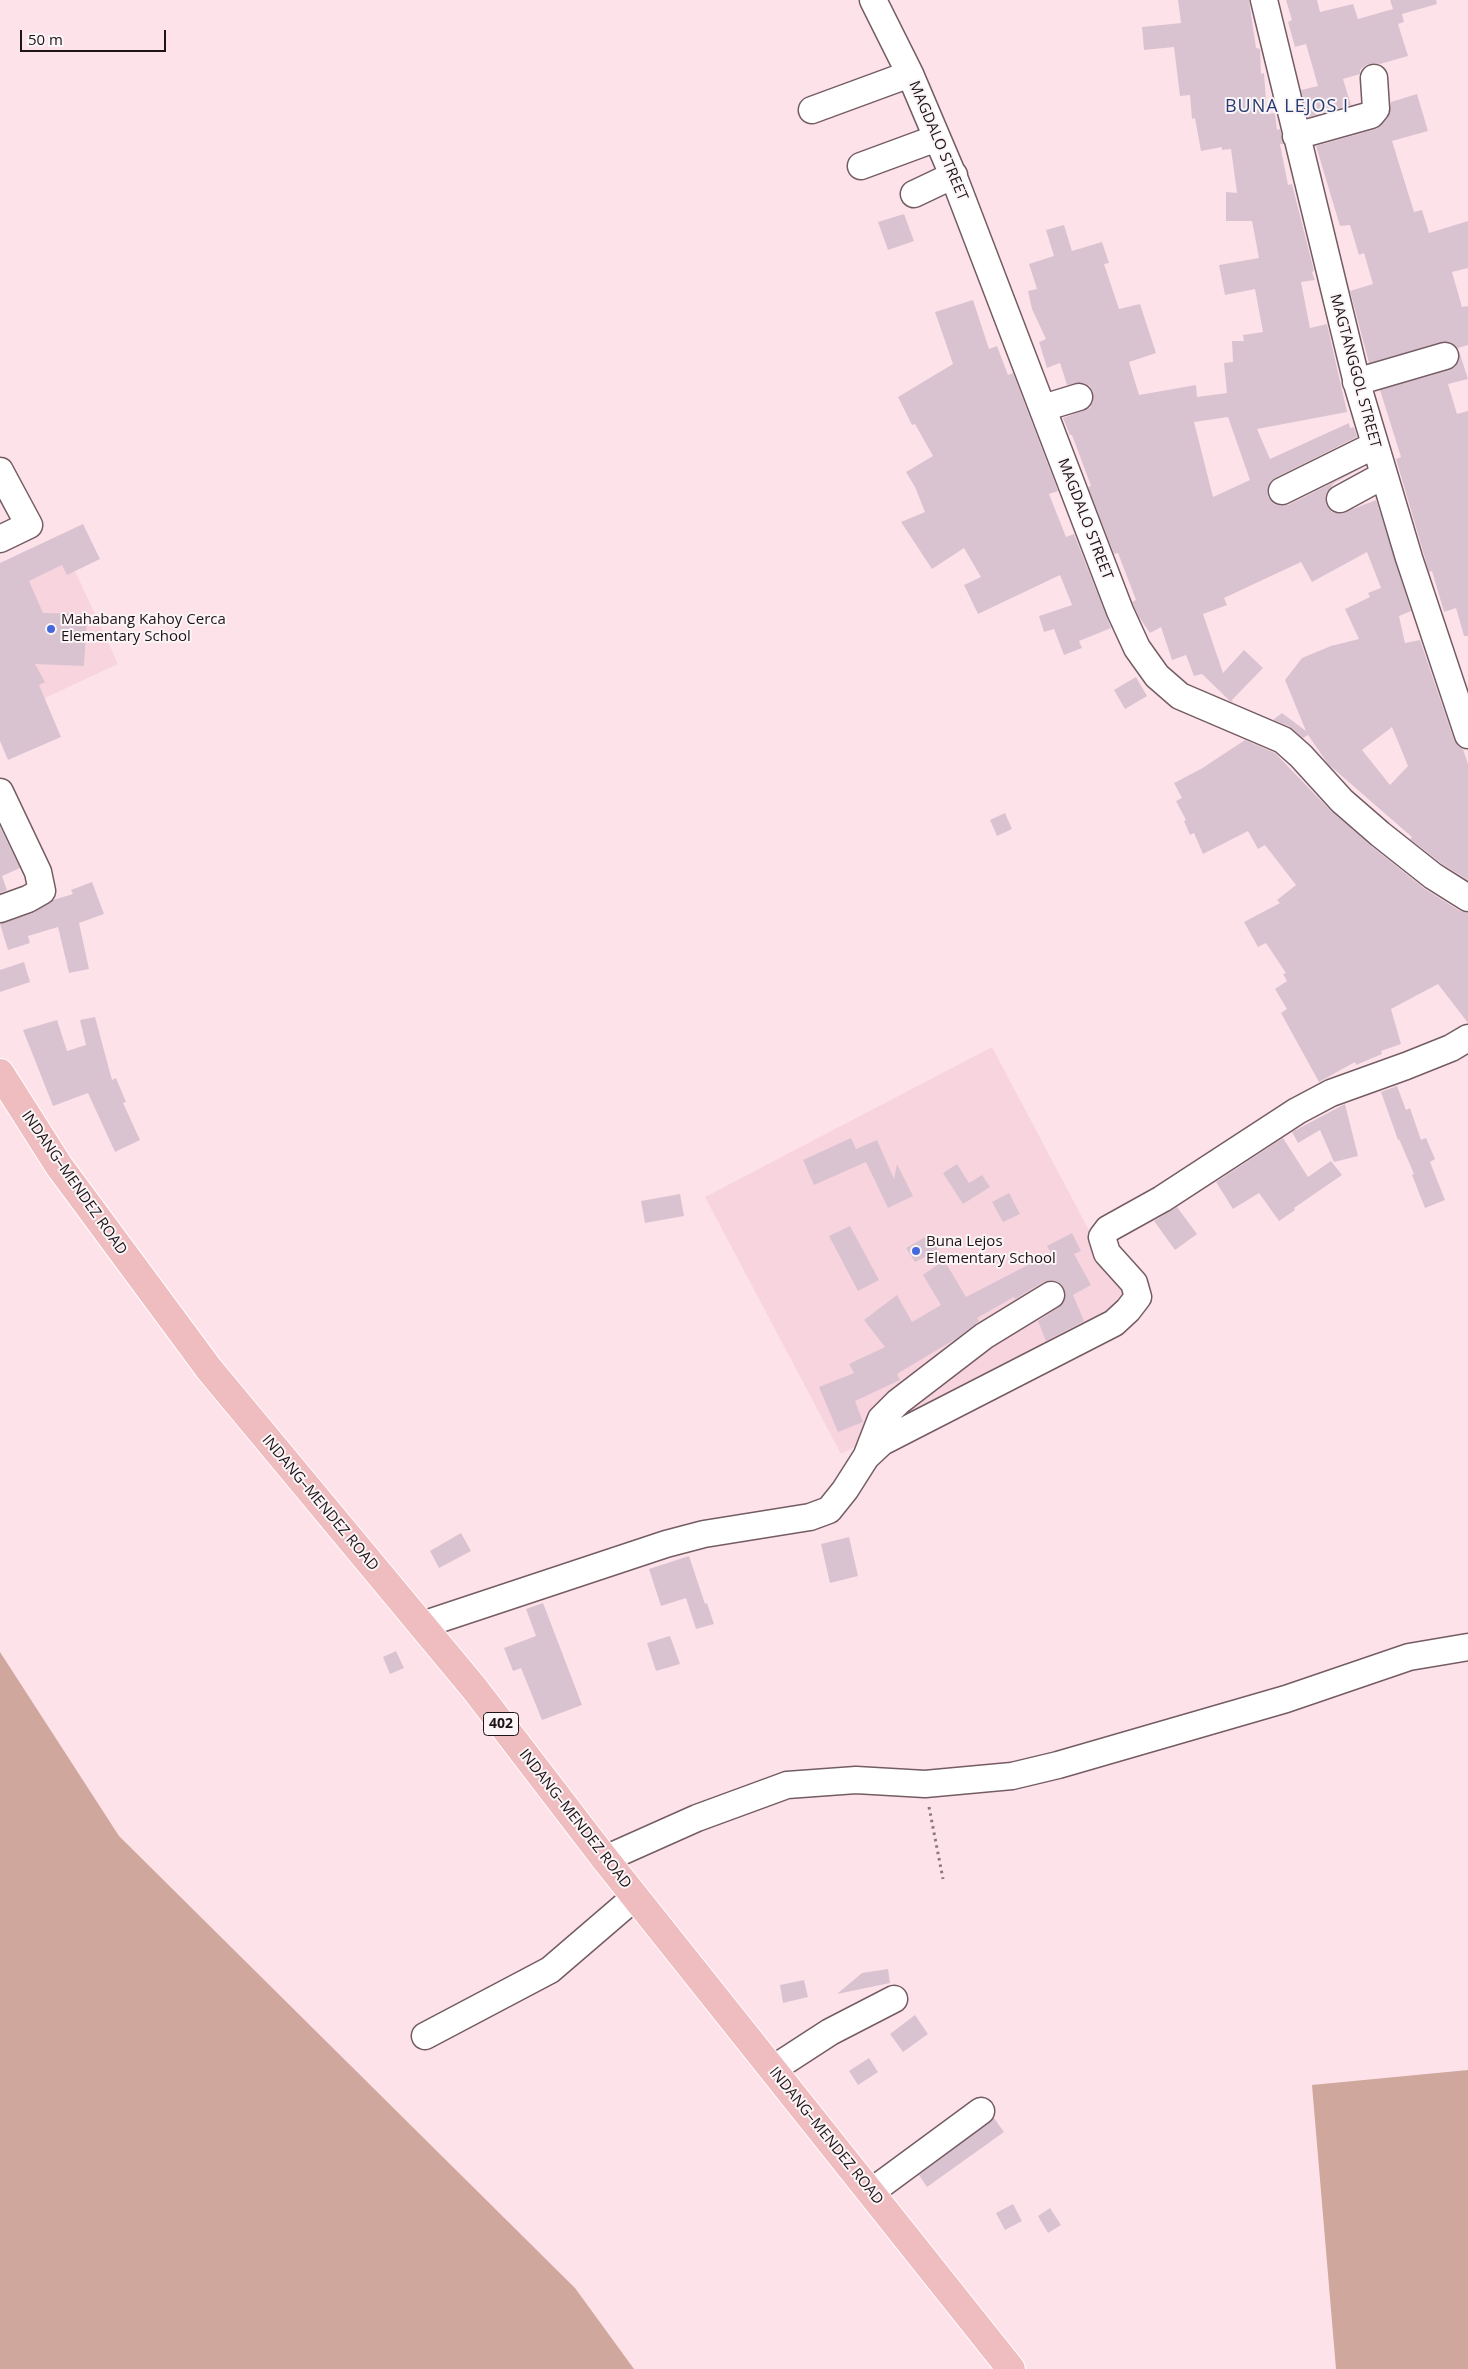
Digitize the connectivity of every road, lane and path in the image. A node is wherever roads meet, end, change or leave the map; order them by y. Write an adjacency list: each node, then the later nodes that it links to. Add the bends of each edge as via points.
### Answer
1 (873, 0): 3 (street, MAGDALO STREET)
2 (1264, 0): 6 (street, MAGTANGGOL STREET)
3 (910, 74): 5 (street); 7 (street, MAGDALO STREET)
4 (1374, 78): 6 (street, via 1376,109 1371,115)
5 (812, 110)
6 (1296, 136): 12 (street, MAGTANGGOL STREET)
7 (938, 138): 8 (street); 9 (street, MAGDALO STREET)
8 (861, 166)
9 (954, 175): 10 (street); 14 (street, MAGDALO STREET)
10 (914, 194)
11 (1446, 356): 12 (street)
12 (1356, 382): 15 (street, MAGTANGGOL STREET)
13 (1079, 398): 14 (street)
14 (1043, 408): 23 (street, MAGDALO STREET, via 1120,611 1138,648 1157,676 1180,696 1283,740 1342,801 1380,834 1433,876)
15 (1375, 445): 17 (street, MAGTANGGOL STREET); 18 (street)
16 (0, 471): 20 (street, via 30,525)
17 (1384, 475): 19 (street); 21 (street, MAGTANGGOL STREET, via 1408,558)
18 (1282, 491)
19 (1340, 499)
20 (0, 539)
21 (1466, 725)
22 (0, 792): 24 (street, via 38,872 42,891)
23 (1468, 898)
24 (0, 909)
25 (1466, 1044): 28 (street, via 1331,1093 1108,1229 1102,1237 1107,1253 1134,1283 1138,1297 1128,1310 1114,1323 882,1442)
26 (0, 1073): 29 (main road, INDANG–MENDEZ ROAD / 402, via 58,1166 209,1369)
27 (1051, 1295): 28 (street, via 984,1336 898,1402 881,1419)
28 (866, 1457): 29 (street, via 829,1510 666,1544)
29 (422, 1625): 32 (main road, INDANG–MENDEZ ROAD / 402)
30 (1468, 1647): 31 (street, via 1408,1657 1286,1699 1058,1765 1012,1776)
31 (925, 1784): 32 (street, via 856,1780 787,1785 697,1818); 33 (path)
32 (605, 1859): 34 (main road, INDANG–MENDEZ ROAD / 402)
33 (943, 1879)
34 (635, 1897): 36 (street, via 550,1970); 37 (main road, INDANG–MENDEZ ROAD / 402)
35 (894, 1999): 37 (street, via 830,2032)
36 (425, 2036)
37 (772, 2069): 39 (main road, INDANG–MENDEZ ROAD / 402)
38 (981, 2111): 39 (street)
39 (871, 2192): 40 (main road, INDANG–MENDEZ ROAD / 402)
40 (1011, 2369)

